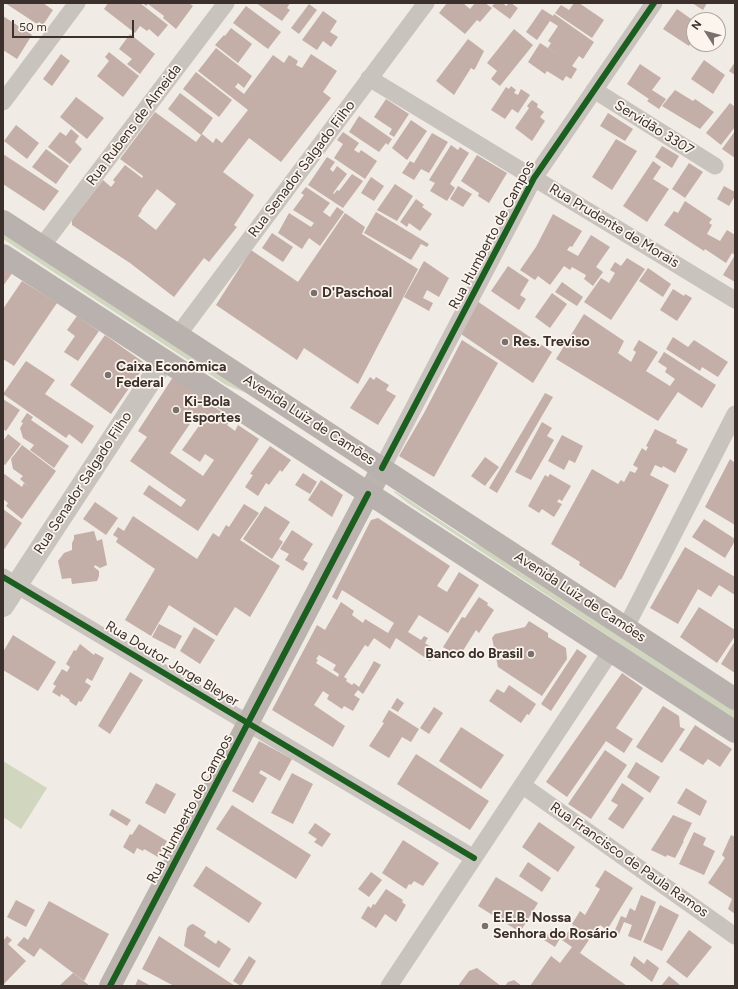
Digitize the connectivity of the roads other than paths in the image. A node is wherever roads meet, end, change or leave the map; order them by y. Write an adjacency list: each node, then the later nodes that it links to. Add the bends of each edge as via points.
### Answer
1 (77, 3): 7 (street)
2 (226, 3): 11 (street, Rua Rubens de Almeida)
3 (426, 3): 5 (street, Rua Senador Salgado Filho)
4 (654, 3): 6 (street, Rua Humberto de Campos)
5 (369, 78): 9 (street, Rua Prudente de Morais); 14 (street, Rua Senador Salgado Filho)
6 (594, 90): 8 (street, Servidão 3307); 9 (street, Rua Humberto de Campos)
7 (3, 102)
8 (715, 166)
9 (534, 178): 13 (street, Rua Prudente de Morais); 17 (street, Rua Humberto de Campos)
10 (3, 221): 11 (main road, Avenida Luiz de Camões)
11 (42, 246): 14 (main road, Avenida Luiz de Camões)
12 (3, 255): 15 (main road, Avenida Luiz de Camões)
13 (735, 300)
14 (178, 334): 17 (main road, Avenida Luiz de Camões)
15 (164, 360): 18 (main road, Avenida Luiz de Camões); 19 (street, Rua Senador Salgado Filho)
16 (735, 414): 21 (street)
17 (382, 468): 18 (main road, Rua Humberto de Campos); 21 (main road, Avenida Luiz de Camões)
18 (368, 494): 22 (main road, Avenida Luiz de Camões); 24 (main road, Rua Humberto de Campos)
19 (10, 581): 20 (street, Rua Senador Salgado Filho); 24 (street, Rua Doutor Jorge Bleyer)
20 (3, 606)
21 (626, 627): 23 (main road, Avenida Luiz de Camões)
22 (611, 651): 25 (main road, Avenida Luiz de Camões); 26 (street)
23 (735, 699)
24 (248, 724): 27 (street, Rua Doutor Jorge Bleyer); 29 (main road, Rua Humberto de Campos)
25 (735, 732)
26 (522, 785): 27 (street); 28 (street, Rua Francisco de Paula Ramos)
27 (474, 858): 30 (street)
28 (735, 936)
29 (110, 986)
30 (389, 986)

